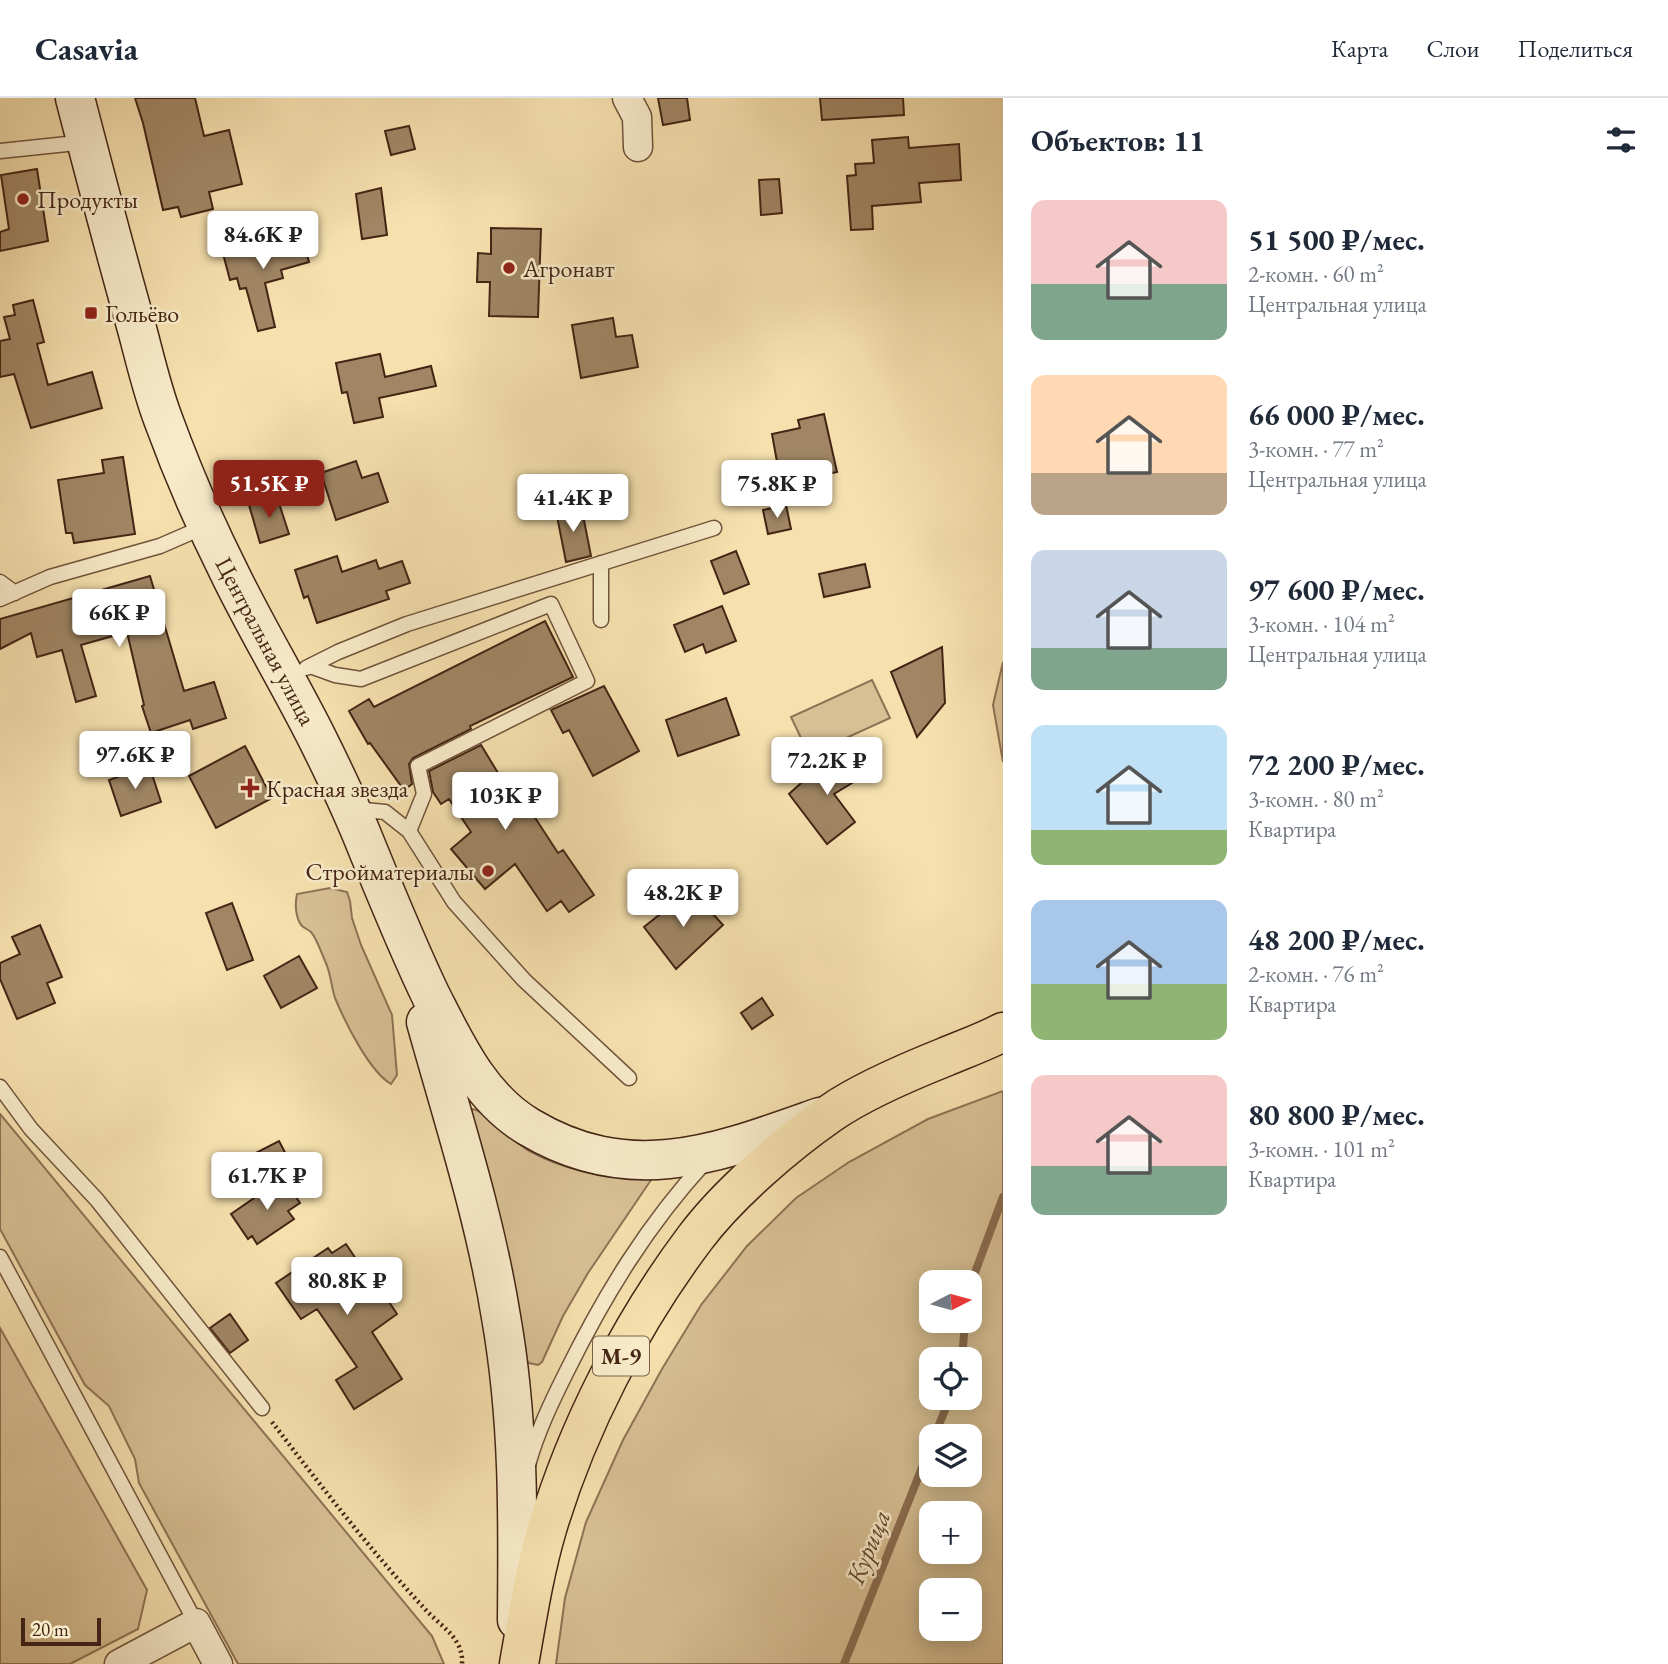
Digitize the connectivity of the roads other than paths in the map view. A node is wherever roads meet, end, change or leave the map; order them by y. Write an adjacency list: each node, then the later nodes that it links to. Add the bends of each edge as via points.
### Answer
1 (75, 98): 3 (main road, Центральная улица)
2 (627, 98): 4 (street, via 637,117)
3 (86, 142): 5 (lane); 6 (main road, Центральная улица, via 162,416)
4 (638, 147)
5 (0, 151)
6 (207, 525): 10 (lane, via 160,546 50,577); 13 (main road, Центральная улица, via 229,573)
7 (714, 528): 8 (lane)
8 (601, 564): 12 (lane); 13 (lane, via 407,624)
9 (0, 582): 10 (lane)
10 (15, 593): 11 (lane)
11 (0, 599)
12 (601, 620)
13 (298, 673): 14 (main road, Центральная улица, via 318,740); 15 (lane, via 361,679 551,604 587,681 418,766 424,794)
14 (349, 808): 15 (lane, via 386,812); 16 (main road, Центральная улица)
15 (409, 831): 18 (lane, via 454,902 524,980)
16 (403, 938): 21 (main road, М-9, via 458,1051 504,1109 526,1125 556,1142 624,1161); 24 (main road, М-9, via 475,1199 501,1316 514,1419)
17 (999, 1035): 20 (main road, М-9)
18 (629, 1078)
19 (0, 1087): 23 (lane, via 31,1129 97,1200)
20 (832, 1112): 21 (main road, М-9); 28 (main road, М-9, via 745,1182 696,1236 648,1306 569,1467 544,1543)
21 (714, 1153): 24 (lane, via 643,1237 611,1288 550,1405)
22 (0, 1257): 25 (lane)
23 (262, 1408)
24 (518, 1505): 28 (main road, М-9)
25 (196, 1623): 26 (street); 27 (street)
26 (119, 1664)
27 (218, 1664)
28 (518, 1664)

